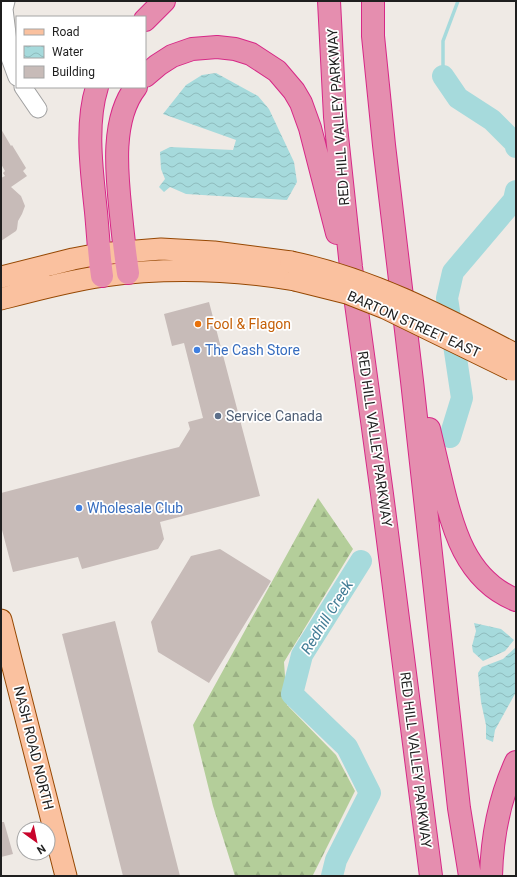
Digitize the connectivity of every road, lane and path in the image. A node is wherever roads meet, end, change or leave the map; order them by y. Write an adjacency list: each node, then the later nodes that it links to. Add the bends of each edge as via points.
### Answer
1 (6, 1): 6 (street, via 4,9 10,58)
2 (164, 1): 5 (highway)
3 (330, 1): 14 (highway, RED HILL VALLEY PARKWAY, via 335,117)
4 (373, 1): 21 (highway, via 373,36 384,145)
5 (146, 19)
6 (16, 74)
7 (146, 75): 14 (highway, via 172,56 192,49 217,47 251,54 277,71 301,102 335,228)
8 (25, 88): 11 (street)
9 (97, 88): 13 (highway, via 91,122 91,162)
10 (135, 88): 12 (highway, via 124,108 117,148 117,184)
11 (38, 109)
12 (125, 252): 13 (main road, BARTON STREET EAST); 15 (main road, BARTON STREET EAST, via 161,249 214,252); 16 (highway)
13 (99, 254): 17 (highway); 18 (main road, BARTON STREET EAST)
14 (351, 267): 26 (highway, RED HILL VALLEY PARKWAY)
15 (293, 271): 16 (main road, BARTON STREET EAST, via 269,275 215,270); 20 (main road, BARTON STREET EAST, bridge, via 307,265 370,284 444,317)
16 (128, 273): 17 (main road, BARTON STREET EAST)
17 (102, 276): 19 (main road, BARTON STREET EAST)
18 (1, 277)
19 (1, 299)
20 (514, 362)
21 (412, 381): 22 (highway, via 426,416 446,504 463,550 473,567 491,586); 27 (highway, via 459,808)
22 (516, 600)
23 (1, 620): 25 (main road, NASH ROAD NORTH)
24 (516, 762): 28 (highway, via 504,792 496,830)
25 (66, 876)
26 (431, 876)
27 (470, 876)
28 (491, 876)

